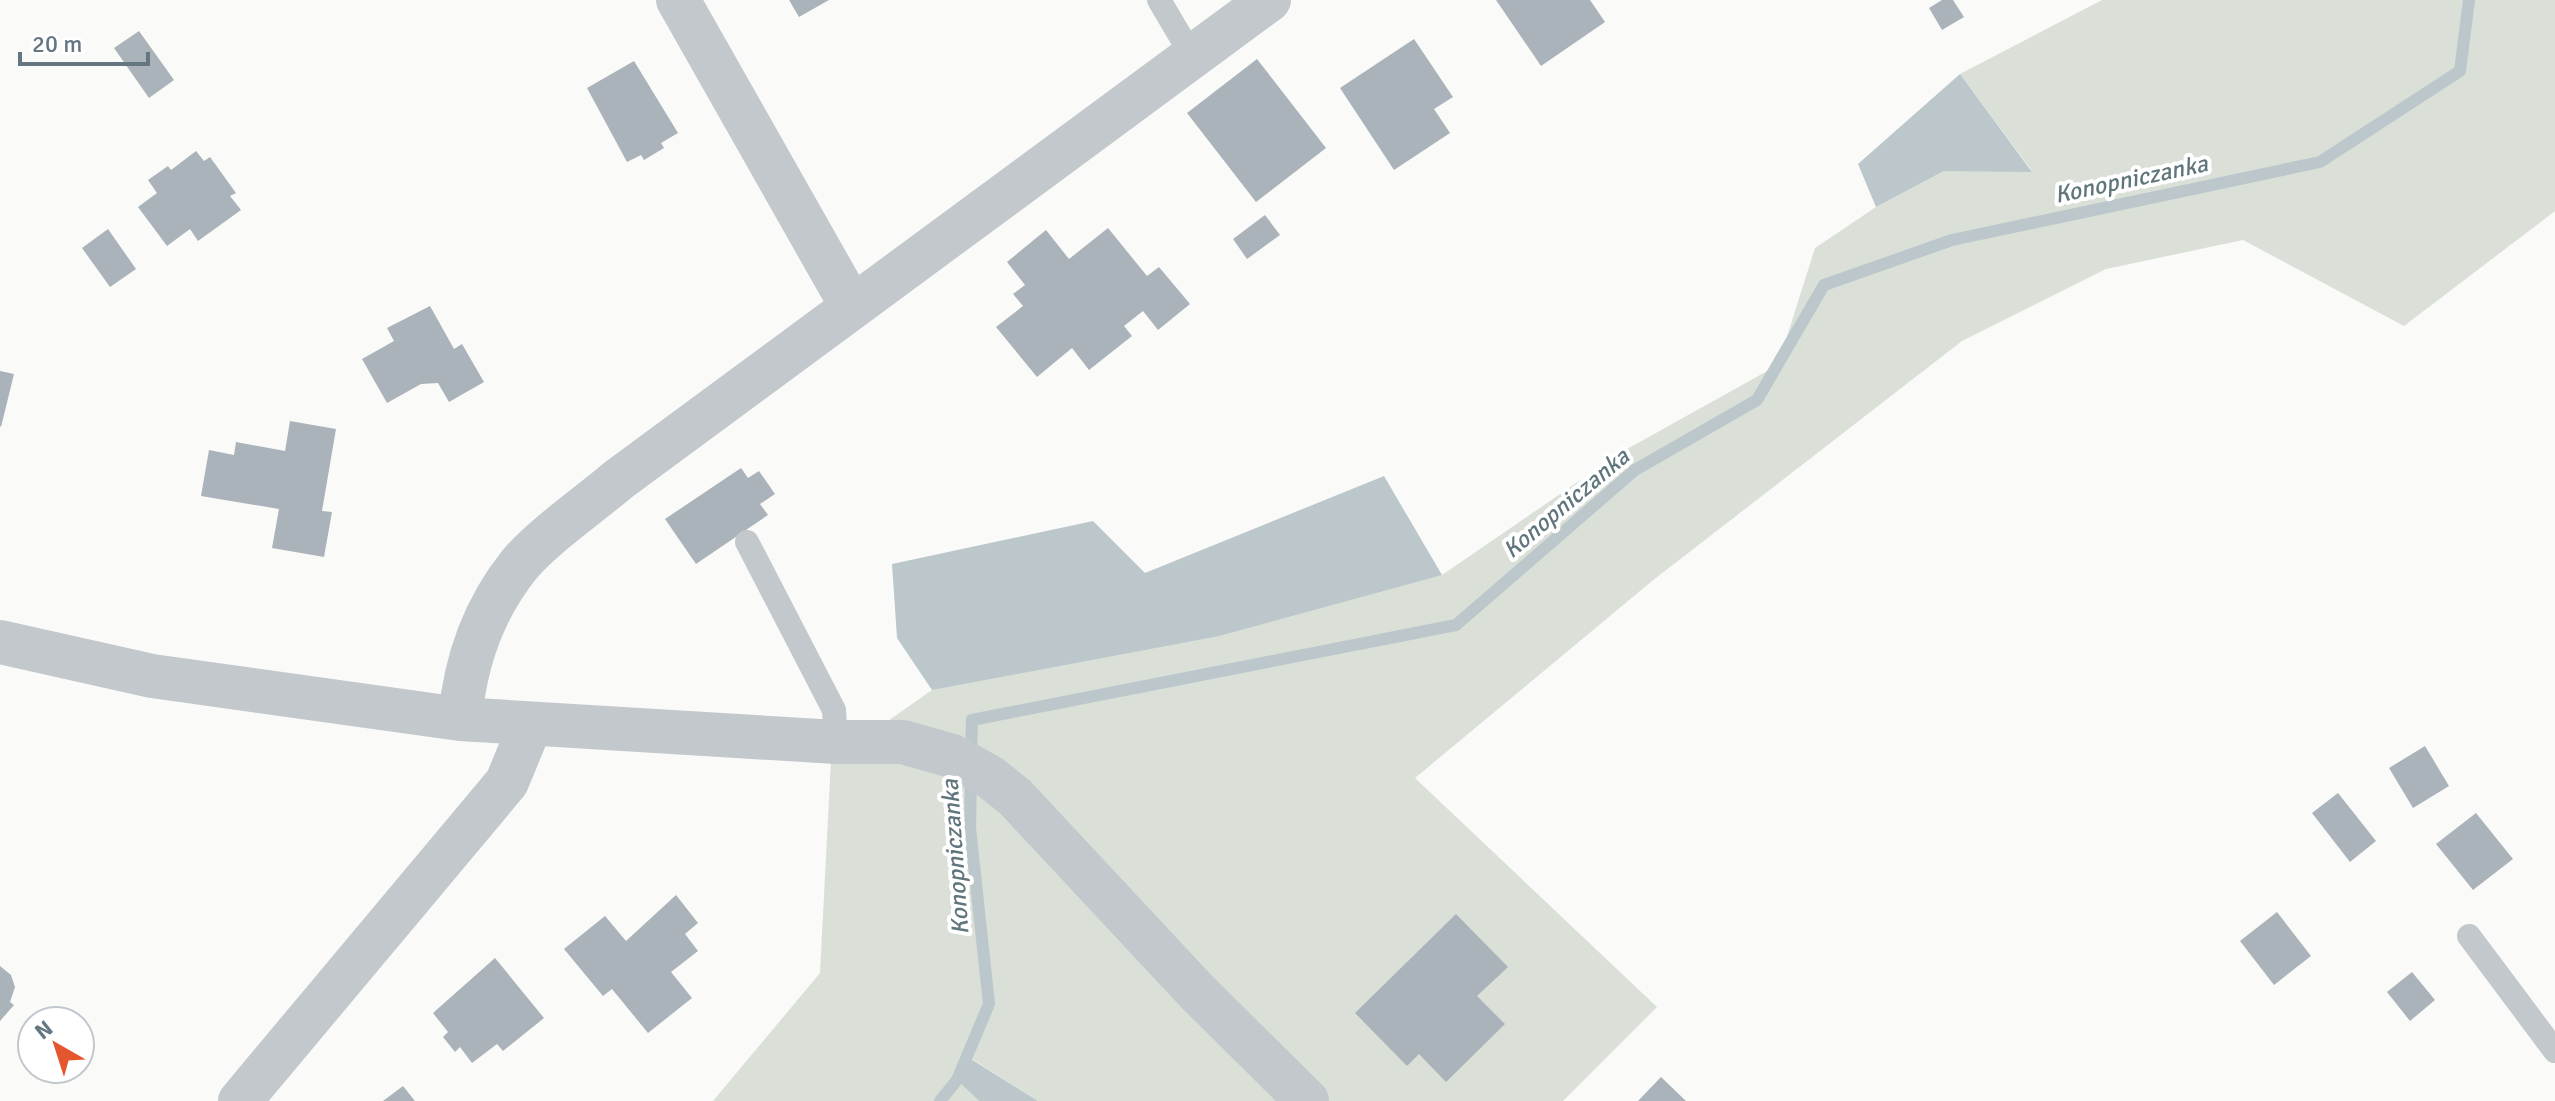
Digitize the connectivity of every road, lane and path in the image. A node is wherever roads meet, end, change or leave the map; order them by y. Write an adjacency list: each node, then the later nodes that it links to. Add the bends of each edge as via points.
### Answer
1 (678, 0): 5 (street)
2 (1159, 0): 4 (lane)
3 (1269, 0): 4 (street)
4 (1192, 56): 5 (street)
5 (852, 307): 8 (street, via 618,480 520,564 476,637)
6 (747, 542): 10 (lane, via 834,710)
7 (0, 642): 8 (street, via 152,676)
8 (460, 719): 9 (street)
9 (530, 726): 10 (street); 13 (street, via 507,782)
10 (836, 742): 14 (street, via 903,742 952,756 990,777 1056,838 1197,992)
11 (2469, 936): 12 (lane)
12 (2555, 1051)
13 (240, 1101)
14 (1307, 1101)

